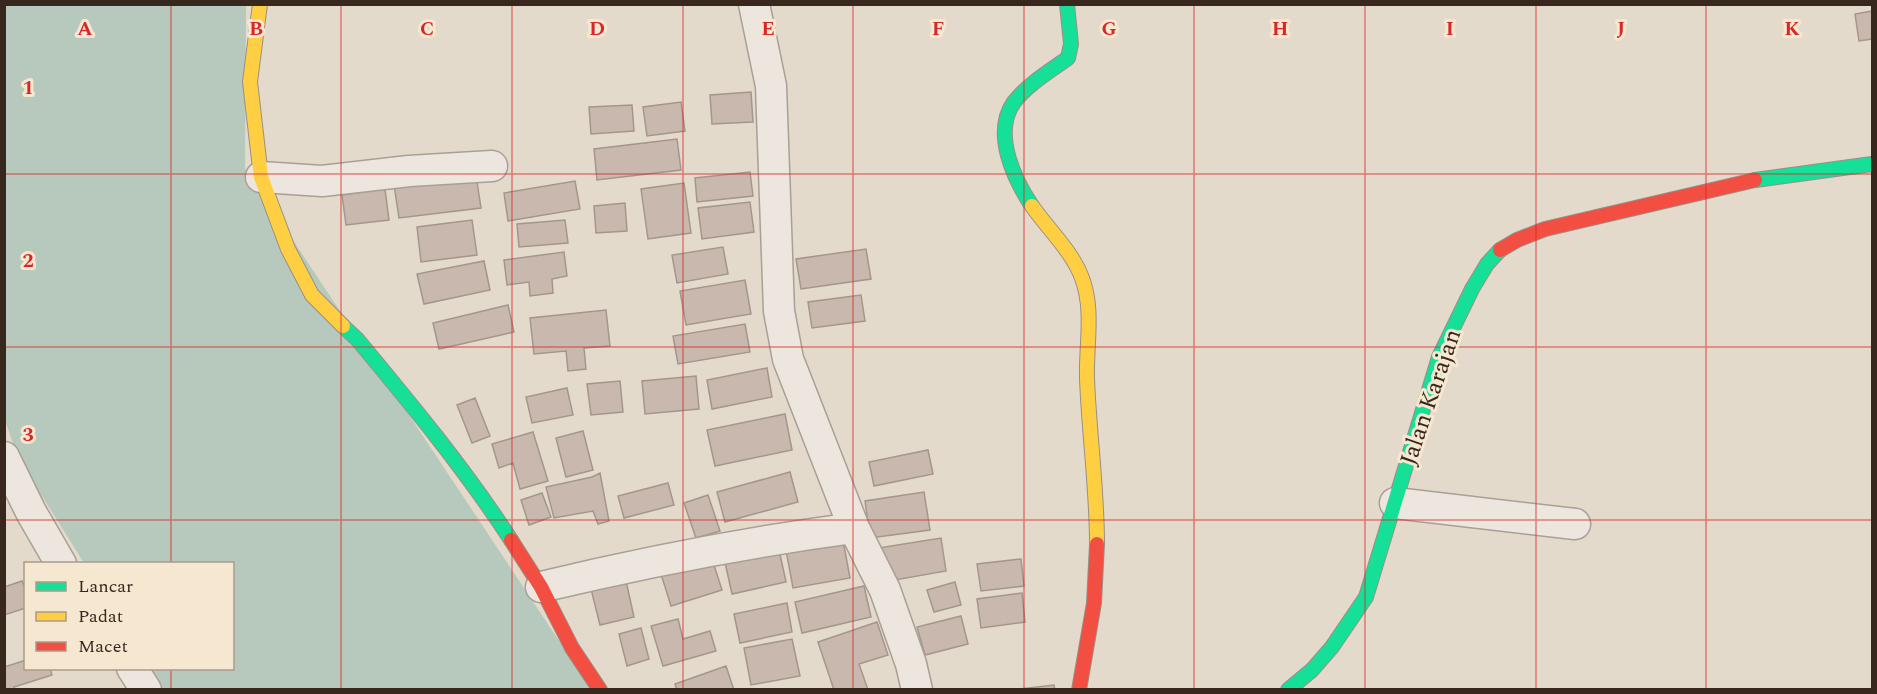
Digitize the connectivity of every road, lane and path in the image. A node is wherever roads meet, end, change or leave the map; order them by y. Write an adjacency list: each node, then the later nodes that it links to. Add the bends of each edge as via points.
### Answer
1 (260, 4): 6 (street, via 250,82)
2 (754, 4): 10 (street, via 771,86 778,311 788,359)
3 (1067, 4): 17 (street, via 1071,44 1068,58 1027,88 1011,106 1006,120 1014,174 1022,192 1074,260 1088,305 1095,591)
4 (1872, 164): 8 (street, Jalan Karajan, via 1740,182 1545,229 1500,250 1472,289 1439,357)
5 (492, 166): 6 (street, via 322,181)
6 (261, 177): 12 (street, via 288,249 312,295 357,339 436,434)
7 (4, 458): 11 (street)
8 (1395, 503): 9 (street); 18 (street, Jalan Karajan, via 1366,597 1325,655)
9 (1575, 524)
10 (854, 528): 12 (street, via 767,539); 16 (street, via 885,590)
11 (60, 562)
12 (542, 587): 15 (street, via 572,648)
13 (133, 670): 14 (street)
14 (146, 690)
15 (600, 690)
16 (917, 690)
17 (1079, 690)
18 (1288, 690)

